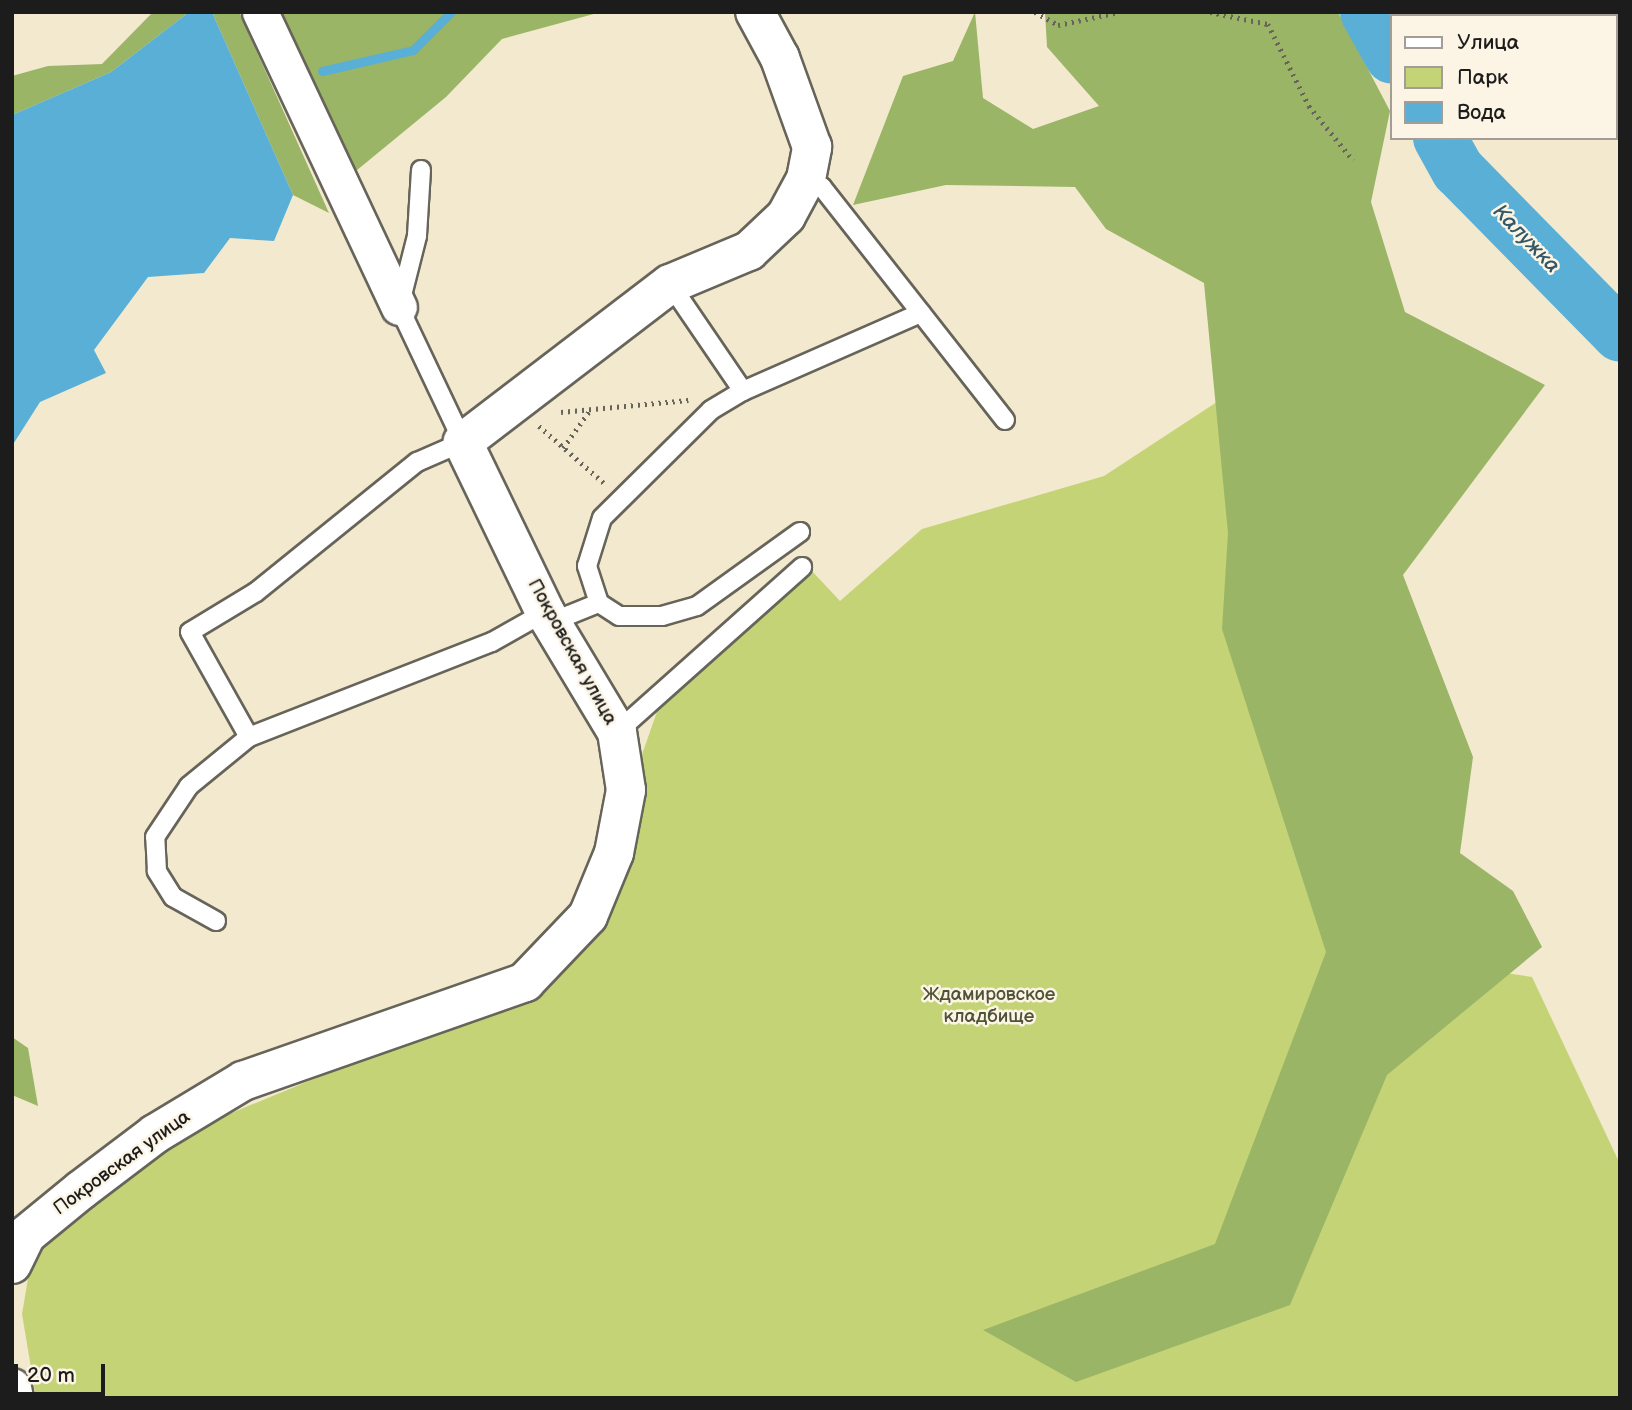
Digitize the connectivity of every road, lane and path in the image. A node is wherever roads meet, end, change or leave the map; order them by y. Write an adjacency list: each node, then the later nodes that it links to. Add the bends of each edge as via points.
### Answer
1 (260, 12): 10 (street)
2 (755, 12): 8 (street, via 780,58 812,147)
3 (1035, 12): 4 (path, via 1058,25)
4 (1119, 12)
5 (1210, 12): 6 (path, via 1268,24 1309,106)
6 (1353, 160)
7 (421, 170): 10 (lane, via 417,236)
8 (806, 179): 9 (street, via 786,216 749,251); 11 (lane, via 822,187)
9 (670, 284): 12 (lane); 18 (street)
10 (399, 307): 18 (lane)
11 (921, 313): 12 (lane); 17 (lane)
12 (743, 391): 14 (lane)
13 (590, 409): 14 (path, via 702,398); 15 (path); 19 (path)
14 (711, 410): 20 (lane)
15 (554, 413)
16 (534, 419): 19 (path)
17 (1005, 419)
18 (463, 442): 24 (street, Покровская улица); 26 (lane, via 417,462 256,592 190,632)
19 (563, 448): 20 (path)
20 (622, 499): 23 (lane, via 602,518 587,566)
21 (800, 532): 23 (lane, via 697,607 662,616 619,616)
22 (802, 567): 25 (lane)
23 (599, 603): 24 (lane)
24 (550, 619): 25 (street, Покровская улица); 26 (lane)
25 (617, 732): 28 (street, Покровская улица, via 626,790 614,853 588,916 525,982 243,1081 155,1135)
26 (249, 737): 27 (lane, via 189,786 155,837 157,871 173,897)
27 (216, 921)
28 (19, 1249)
29 (12, 1388): 30 (street)
30 (14, 1398)

